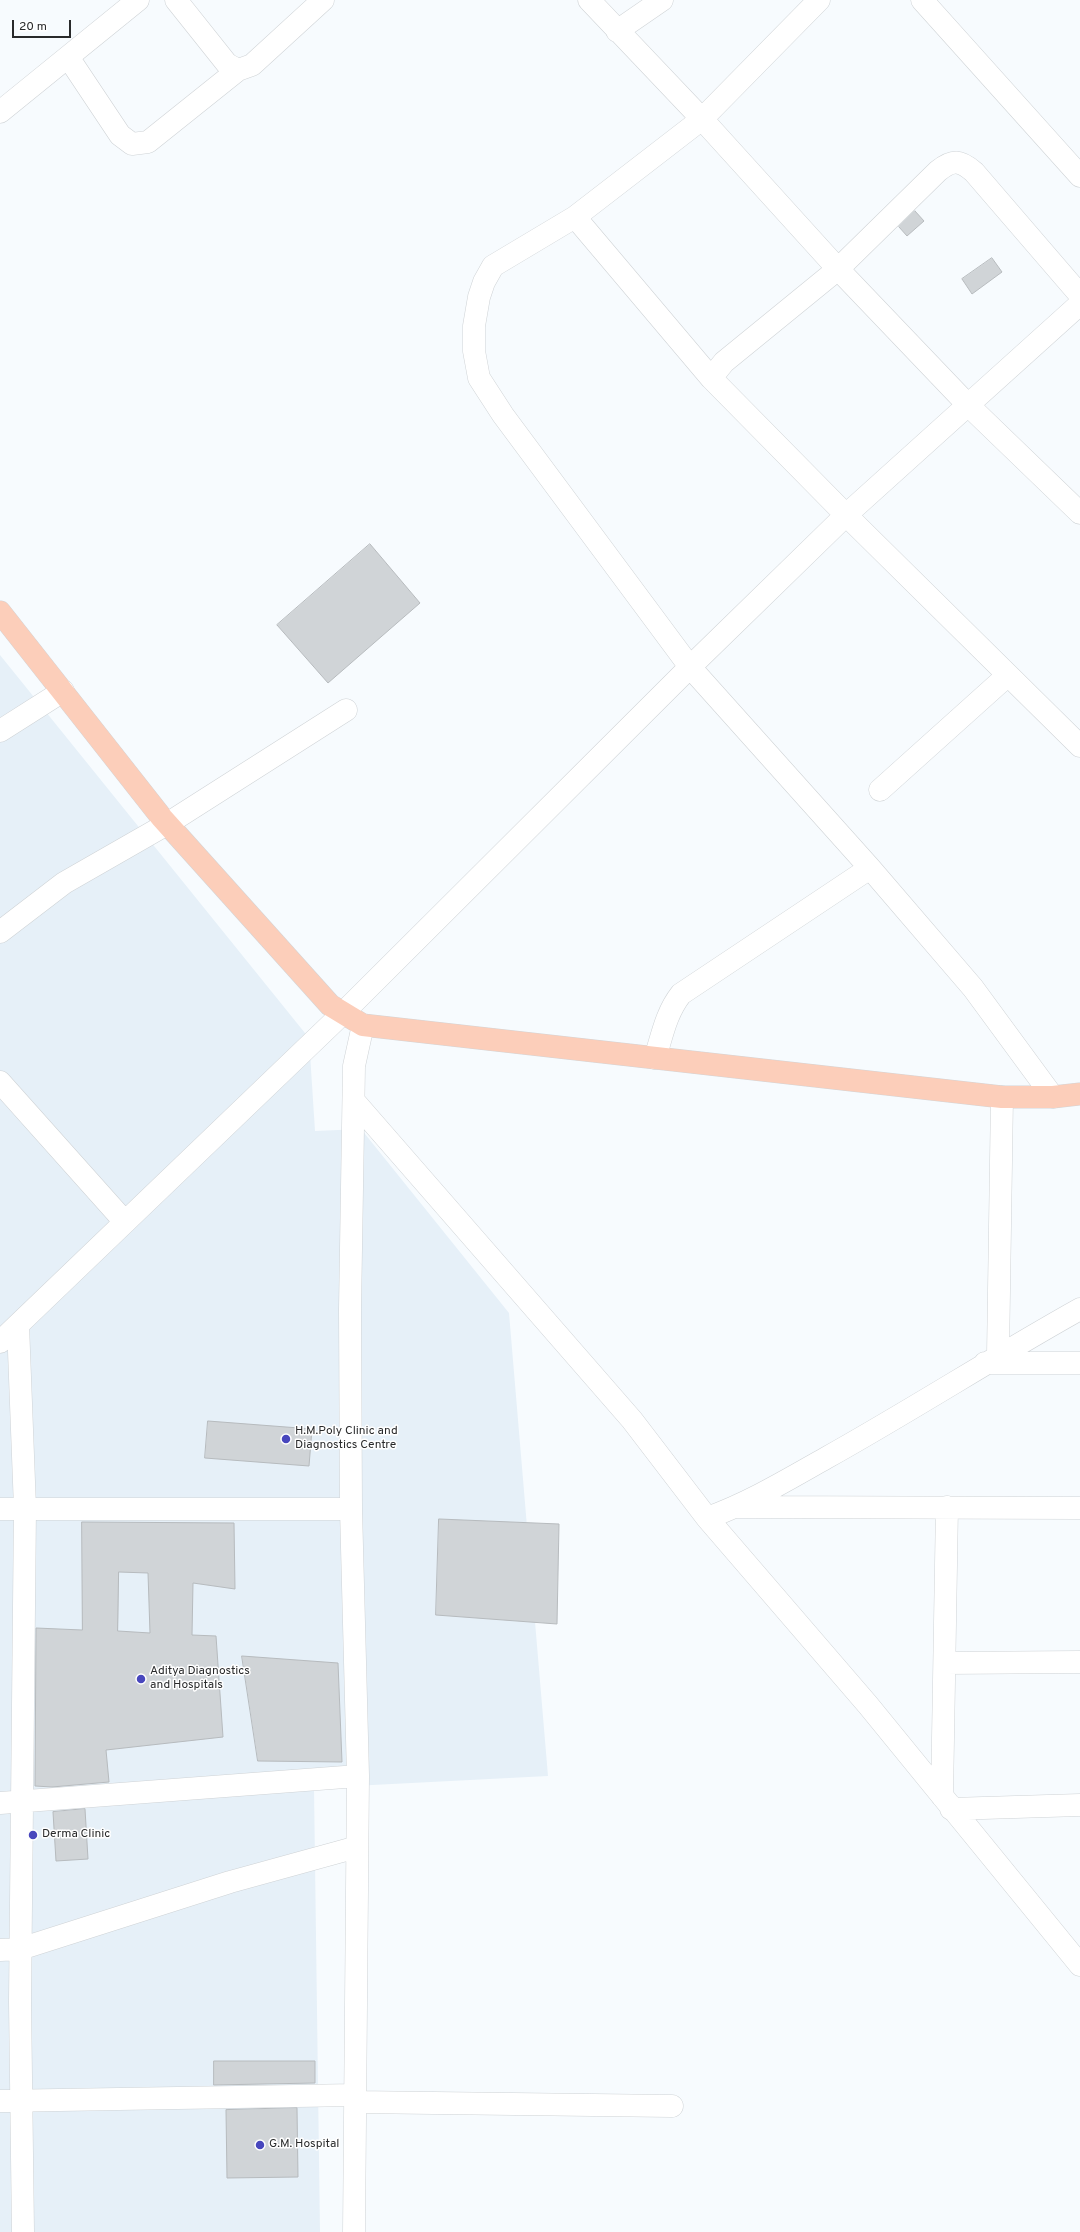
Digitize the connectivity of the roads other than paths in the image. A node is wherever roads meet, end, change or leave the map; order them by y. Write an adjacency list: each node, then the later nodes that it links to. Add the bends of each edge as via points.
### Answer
1 (138, 0): 9 (street)
2 (176, 0): 10 (street, via 227,64)
3 (323, 0): 10 (street, via 252,65)
4 (589, 0): 8 (street)
5 (662, 0): 8 (street)
6 (820, 0): 12 (street)
7 (922, 0): 13 (street)
8 (617, 31): 12 (street)
9 (68, 57): 10 (street, via 120,135 132,144 148,142); 11 (street)
10 (238, 70)
11 (0, 112)
12 (702, 119): 14 (street); 15 (street)
13 (1080, 176)
14 (575, 217): 18 (street); 23 (street, via 493,266 484,282 474,326 476,368 485,389 503,415)
15 (838, 269): 16 (street, via 938,171 956,162 964,164 974,172); 18 (street, via 724,362); 19 (street)
16 (1080, 295)
17 (1080, 304): 19 (street)
18 (711, 378): 21 (street)
19 (967, 404): 20 (street); 21 (street)
20 (1080, 513)
21 (846, 515): 23 (street); 24 (street)
22 (0, 612): 25 (main road)
23 (690, 667): 31 (street); 33 (street)
24 (1008, 675): 28 (street); 29 (street)
25 (63, 691): 27 (street); 30 (main road)
26 (346, 710): 30 (street)
27 (0, 731)
28 (1080, 746)
29 (880, 790)
30 (167, 824): 32 (street, via 64,884); 33 (main road, via 330,1005)
31 (870, 868): 35 (street, via 681,994 673,1004); 39 (street, via 973,988)
32 (0, 932)
33 (342, 1014): 34 (main road); 41 (street)
34 (362, 1025): 35 (main road); 40 (street, via 354,1066)
35 (655, 1058): 38 (main road)
36 (0, 1082): 41 (street)
37 (1080, 1094): 39 (main road)
38 (1002, 1097): 39 (main road); 45 (street)
39 (1053, 1097)
40 (354, 1101): 52 (street, via 350,1309); 53 (street, via 632,1420)
41 (125, 1222): 43 (street)
42 (1080, 1309): 45 (street)
43 (18, 1325): 44 (street); 49 (street)
44 (0, 1342)
45 (991, 1359): 46 (street); 47 (street, via 901,1416)
46 (1080, 1363)
47 (737, 1507): 48 (street); 53 (street)
48 (946, 1507): 50 (street); 55 (street)
49 (25, 1508): 51 (street); 52 (street); 59 (street)
50 (1080, 1508)
51 (0, 1509)
52 (351, 1509): 56 (street)
53 (707, 1518): 57 (street, via 868,1704)
54 (1080, 1662): 55 (street)
55 (945, 1663): 57 (street)
56 (358, 1776): 59 (street); 61 (street)
57 (947, 1802): 60 (street); 63 (street)
58 (0, 1803): 59 (street)
59 (22, 1803): 62 (street)
60 (1080, 1805)
61 (357, 1847): 62 (street, via 230,1882); 64 (street)
62 (10, 1949): 66 (street)
63 (1077, 1958)
64 (355, 2098): 66 (street); 67 (street); 69 (street)
65 (0, 2101): 66 (street)
66 (21, 2102): 68 (street)
67 (672, 2106)
68 (23, 2232)
69 (354, 2232)

